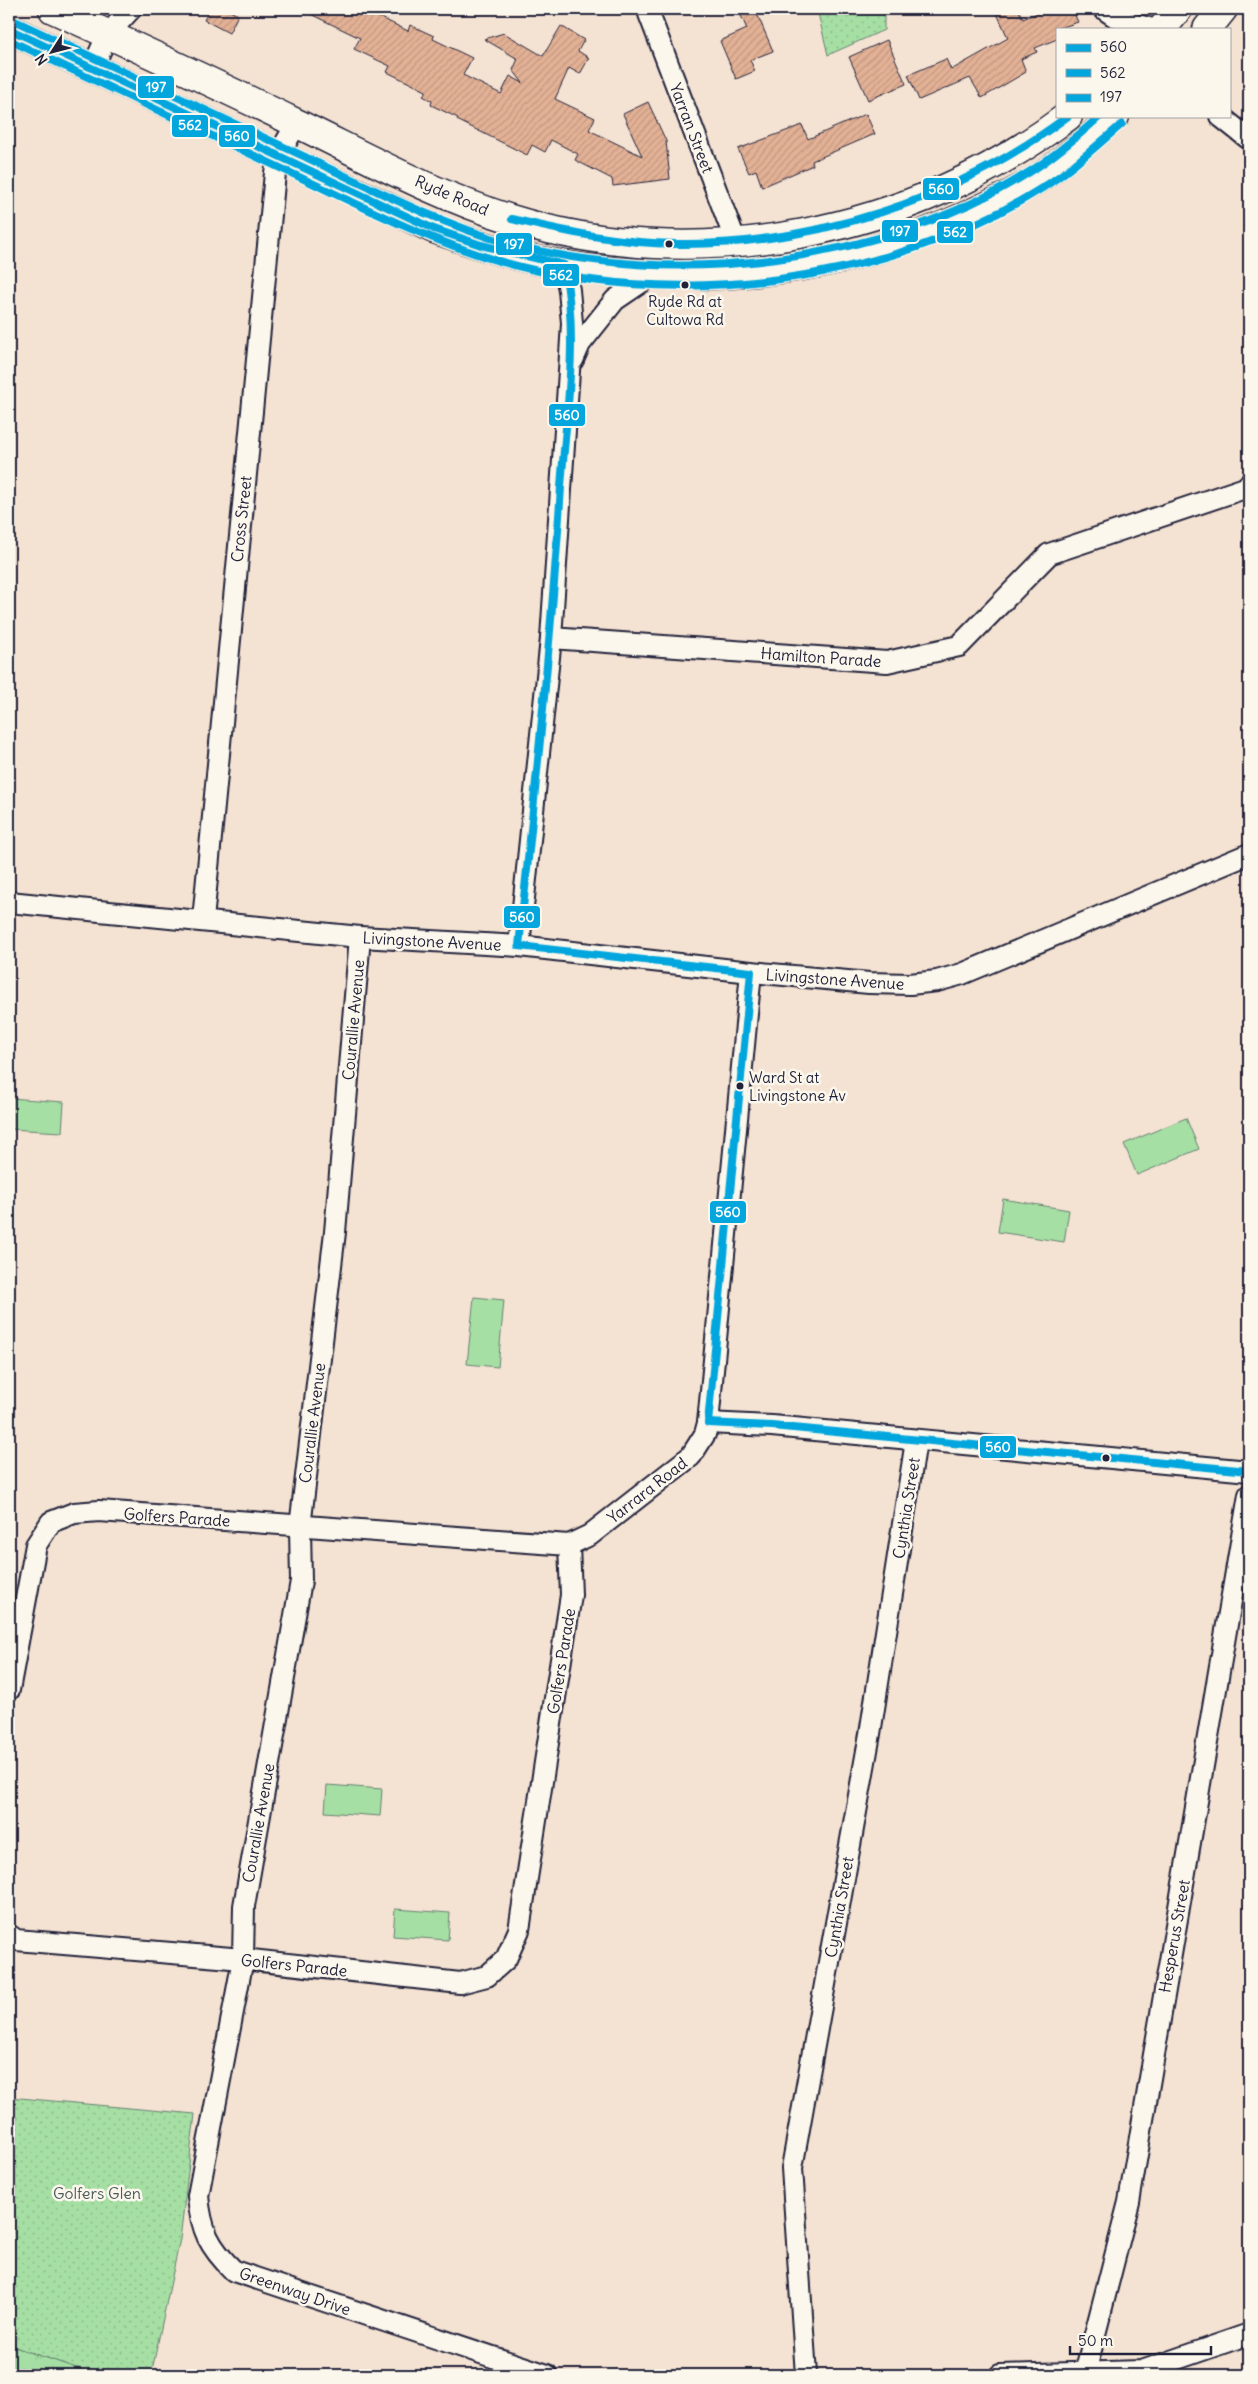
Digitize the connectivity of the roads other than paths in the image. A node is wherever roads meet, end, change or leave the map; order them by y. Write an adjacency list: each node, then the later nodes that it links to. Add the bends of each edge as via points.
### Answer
1 (53, 9): 11 (highway, Ryde Road)
2 (131, 9): 11 (street)
3 (1104, 9): 7 (street, via 1120,20)
4 (1178, 9): 8 (highway)
5 (1223, 9): 9 (highway)
6 (649, 14): 19 (street, Yarran Street)
7 (1148, 28)
8 (1163, 28)
9 (1208, 28)
10 (9, 29): 12 (highway)
11 (108, 34): 12 (street); 16 (highway, Ryde Road)
12 (92, 69): 18 (highway)
13 (1065, 118): 19 (highway, Ryde Road, via 982,171 889,210 812,232)
14 (1114, 118): 21 (highway, via 1039,178 993,203 902,242 834,261 779,270)
15 (1223, 118): 17 (street)
16 (297, 123): 18 (street, Cross Street); 19 (highway, Ryde Road, via 420,182 513,220 578,234 651,244)
17 (1249, 139)
18 (278, 156): 20 (highway, via 434,229 481,245); 27 (street, Cross Street)
19 (736, 242)
20 (564, 265): 21 (highway); 22 (street, via 572,323)
21 (652, 275): 22 (street, via 615,300 580,344)
22 (569, 371): 24 (street)
23 (1249, 484): 24 (street, Hamilton Parade, via 1049,554 959,646 887,662)
24 (551, 638): 29 (street)
25 (1249, 854): 30 (street, Livingstone Avenue, via 962,974 937,981 869,983)
26 (9, 902): 27 (street, Livingstone Avenue)
27 (203, 920): 28 (street, Livingstone Avenue)
28 (360, 936): 29 (street, Livingstone Avenue); 35 (street, Courallie Avenue, via 335,1232)
29 (519, 946): 30 (street, Livingstone Avenue)
30 (751, 972): 31 (street, Yarrara Road)
31 (708, 1423): 32 (street, via 772,1426); 36 (street, Yarrara Road, via 691,1456 590,1535)
32 (916, 1441): 33 (street); 44 (street, Cynthia Street, via 870,1734 792,2168)
33 (1249, 1471)
34 (1249, 1495): 42 (street, Hesperus Street, via 1129,2202)
35 (300, 1527): 36 (street, Golfers Parade); 37 (street, Golfers Parade, via 99,1511 74,1512 51,1522 36,1545); 38 (street, Courallie Avenue, via 301,1581)
36 (569, 1545): 40 (street, Golfers Parade, via 571,1595 519,1930 506,1959 487,1976 460,1983)
37 (9, 1690)
38 (244, 1906): 40 (street, Greenway Drive)
39 (9, 1935): 40 (street, Golfers Parade, via 16,1940)
40 (243, 1959): 43 (street, Greenway Drive, via 198,2196 200,2220 220,2258 234,2271)
41 (1249, 2334): 42 (street, via 1142,2371)
42 (1085, 2373): 45 (street)
43 (547, 2375)
44 (806, 2375)
45 (1000, 2375)

